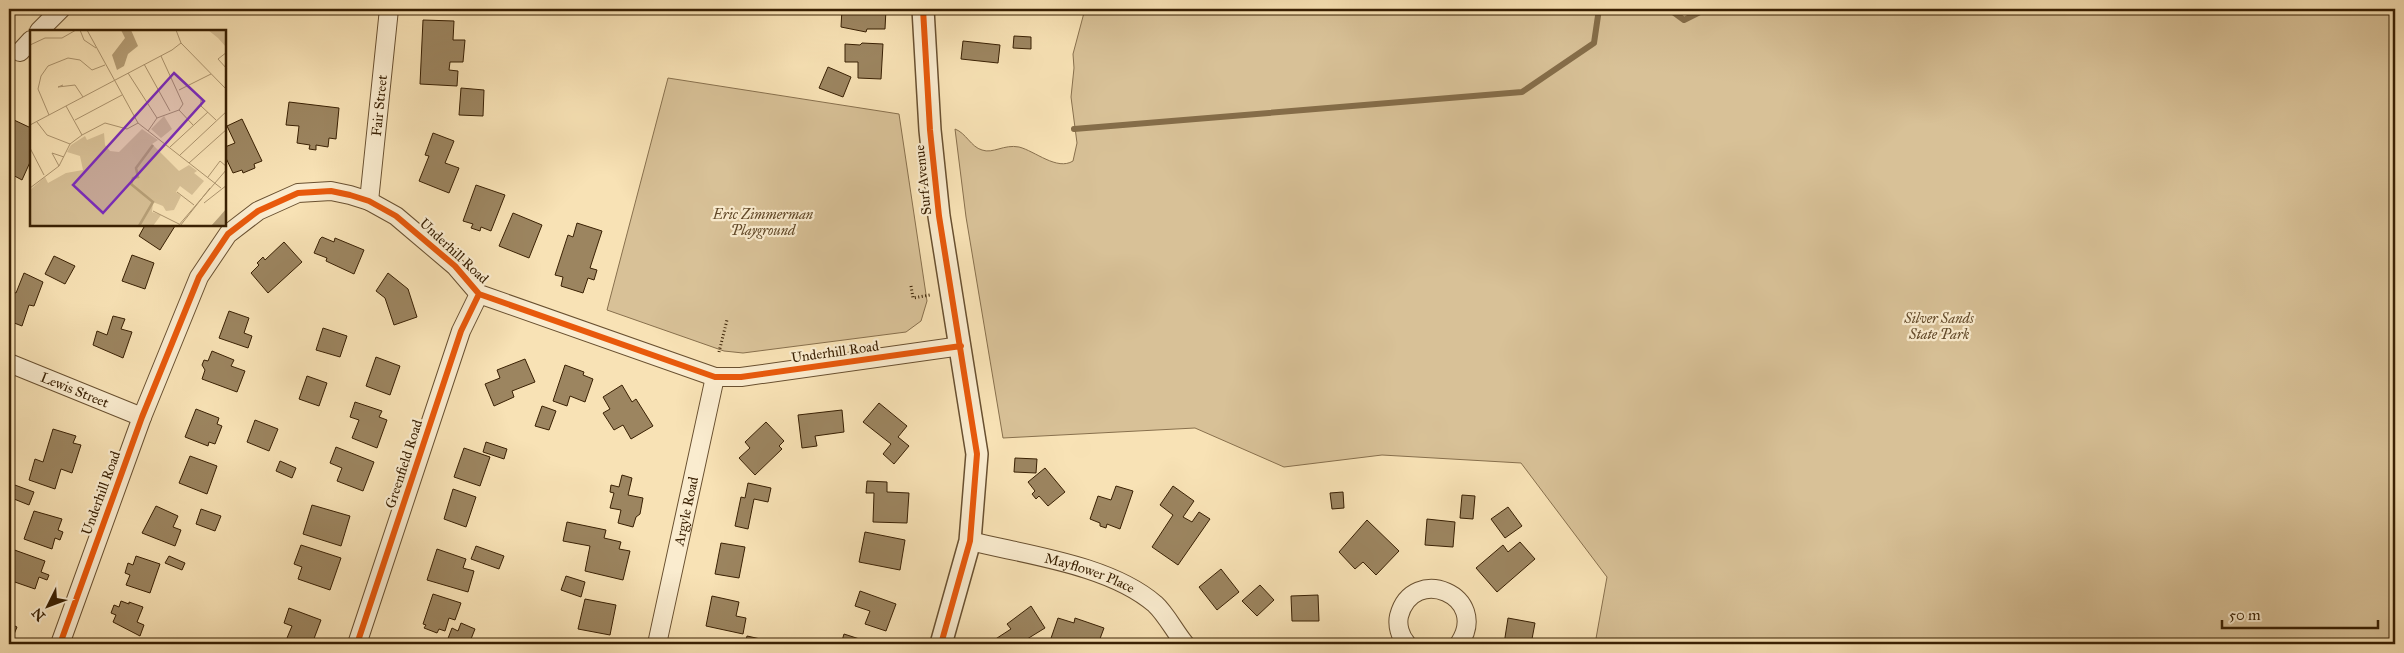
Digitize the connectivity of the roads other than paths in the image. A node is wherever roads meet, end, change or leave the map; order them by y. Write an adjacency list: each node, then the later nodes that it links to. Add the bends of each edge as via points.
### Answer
1 (61, 9): 4 (street)
2 (389, 9): 5 (street, Fair Street)
3 (924, 9): 7 (street, Surf Avenue, via 938,216)
4 (41, 30)
5 (369, 201): 6 (street, Underhill Road, via 418,232 455,266); 10 (street, Underhill Road, via 331,191 298,193 258,211 228,234 199,277)
6 (479, 294): 9 (street, Underhill Road); 13 (street, Greenfield Road, via 461,331)
7 (961, 346): 9 (street, Underhill Road, via 741,377); 11 (street, Surf Avenue, via 977,454)
8 (9, 363): 10 (street, Lewis Street)
9 (715, 376): 14 (street, Argyle Road)
10 (142, 417): 12 (street, Underhill Road)
11 (970, 541): 15 (street, Surf Avenue); 16 (street, Mayflower Place, via 1090,570 1126,585 1156,605)
12 (60, 644)
13 (357, 644)
14 (657, 644)
15 (942, 644)
16 (1185, 644)
17 (1406, 644): 18 (street, via 1399,631 1401,609 1416,593 1437,589 1448,592 1463,607 1466,627)
18 (1459, 644)

